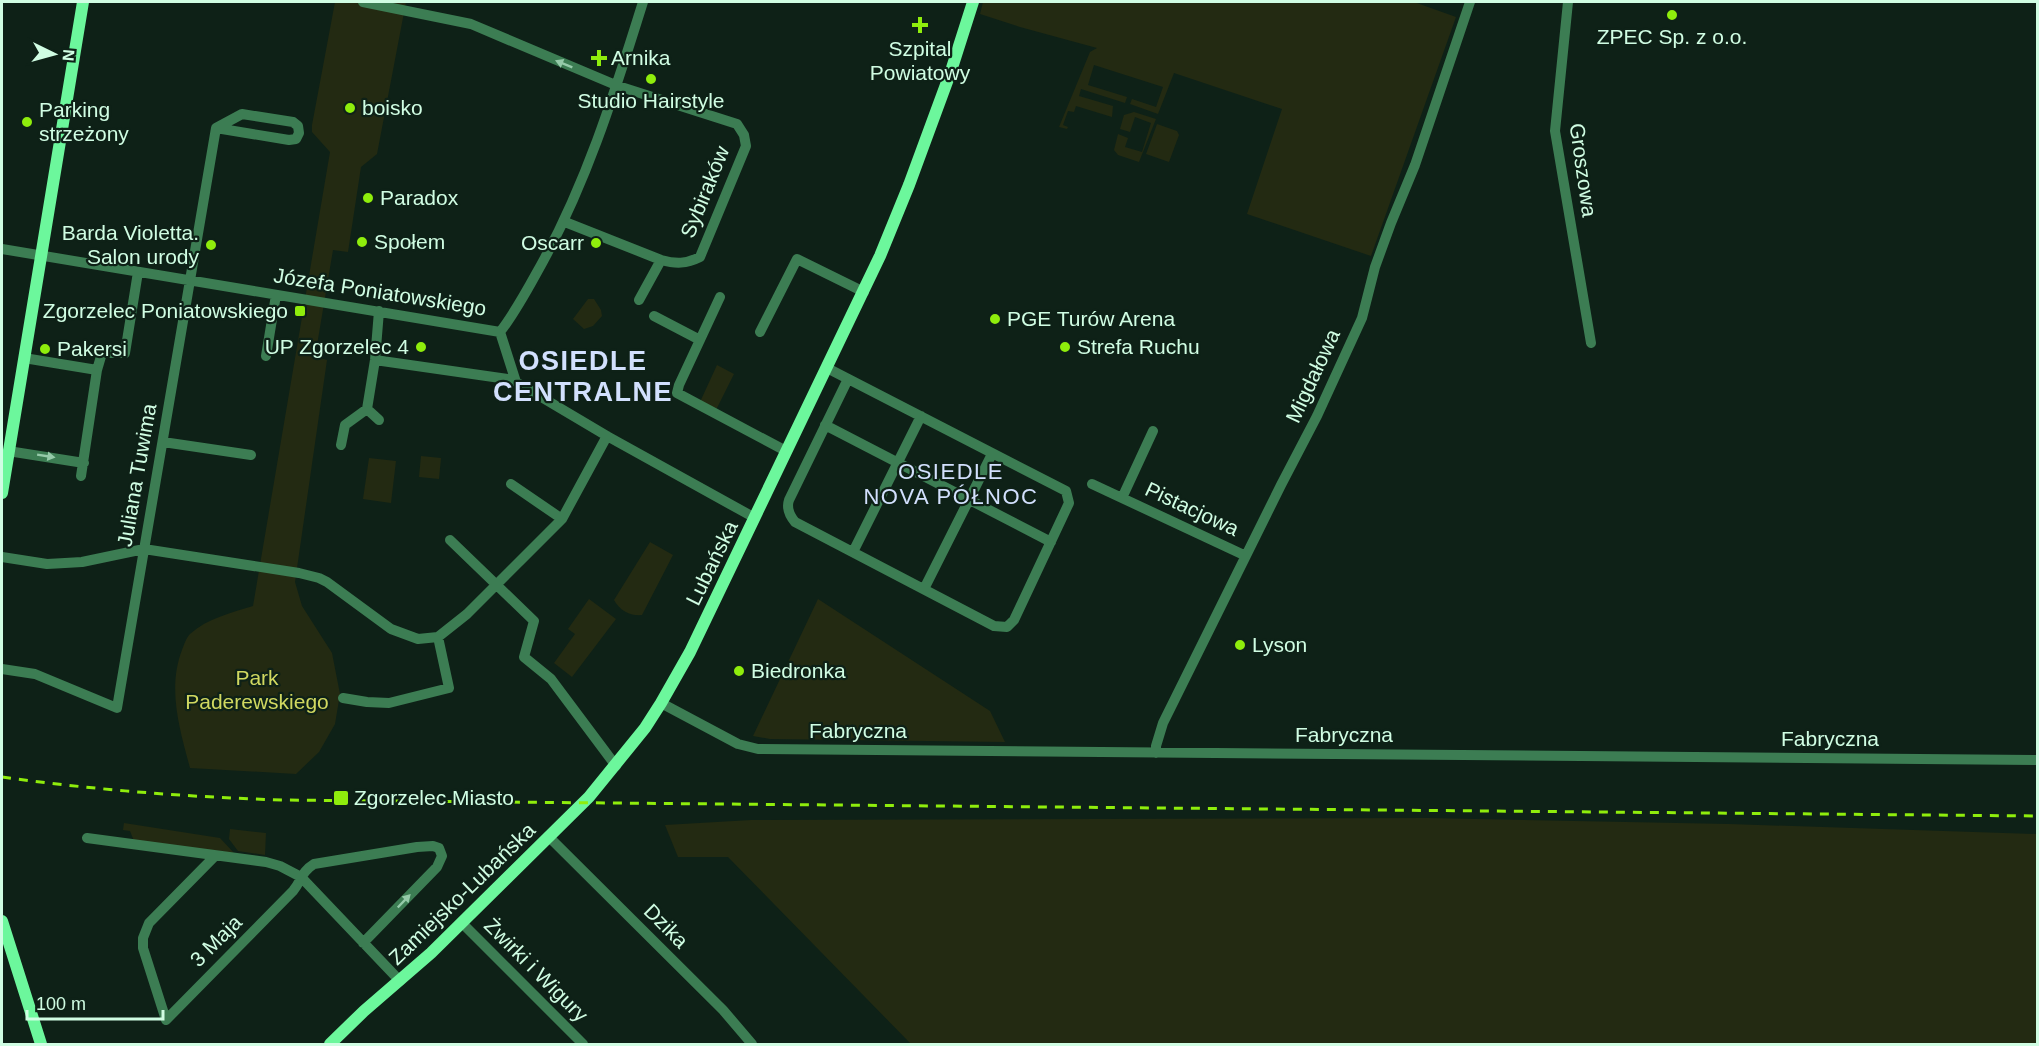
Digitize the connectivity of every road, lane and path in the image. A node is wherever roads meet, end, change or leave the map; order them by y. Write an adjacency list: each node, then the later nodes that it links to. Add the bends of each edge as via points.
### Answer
1 (83, 2): 11 (main road)
2 (363, 2): 7 (street, Sybiraków, one-way to 2, via 471,24)
3 (643, 2): 7 (street)
4 (973, 2): 15 (main road, Lubańska, via 923,148)
5 (1470, 2): 58 (street, Migdałowa, via 1415,165 1391,223 1362,318)
6 (1568, 2): 24 (street, Groszowa, via 1555,131)
7 (618, 86): 9 (street); 12 (street, Sybiraków, via 737,124 744,135 746,146 700,257 684,264)
8 (216, 128): 8 (street, via 289,140 300,133 293,122 242,114); 14 (street, Juliana Tuwima)
9 (564, 222): 12 (street, Sybiraków); 21 (street)
10 (2, 249): 11 (street, Józefa Poniatowskiego)
11 (41, 256): 13 (street, Józefa Poniatowskiego); 26 (main road)
12 (661, 260): 18 (street)
13 (138, 272): 14 (street, Józefa Poniatowskiego); 29 (street, via 125,352 102,353)
14 (189, 281): 16 (street, Józefa Poniatowskiego); 38 (street, Juliana Tuwima)
15 (864, 292): 22 (street, via 797,259); 28 (main road, Lubańska)
16 (276, 295): 19 (street, Józefa Poniatowskiego); 25 (street)
17 (720, 297): 23 (street)
18 (639, 300)
19 (379, 311): 21 (street, Józefa Poniatowskiego); 27 (street)
20 (654, 316): 23 (street)
21 (500, 332): 31 (street, Józefa Poniatowskiego)
22 (760, 332)
23 (700, 340): 41 (street, via 677,393)
24 (1591, 343)
25 (266, 356)
26 (24, 358): 29 (street); 40 (main road)
27 (375, 360): 31 (street); 32 (street)
28 (827, 368): 30 (street); 41 (main road, Lubańska)
29 (97, 370): 44 (street)
30 (848, 379): 33 (street); 35 (street)
31 (514, 380): 37 (street)
32 (366, 410): 34 (street); 39 (street, via 345,424)
33 (921, 417): 42 (street); 45 (street)
34 (379, 420)
35 (825, 426): 45 (street); 57 (street, via 789,500 789,511 795,522)
36 (1153, 431): 50 (street, Pistacjowa)
37 (608, 436): 52 (street); 53 (street)
38 (163, 442): 43 (street); 56 (street, Juliana Tuwima)
39 (341, 445)
40 (8, 451): 44 (street, one-way to 44); 49 (main road)
41 (786, 451): 52 (main road, Lubańska)
42 (992, 454): 51 (street); 55 (street, via 1068,495 1069,503)
43 (251, 456)
44 (84, 463): 46 (street)
45 (898, 463): 51 (street); 57 (street)
46 (81, 476)
47 (511, 484): 53 (street)
48 (1092, 484): 50 (street, Pistacjowa)
49 (2, 492)
50 (1122, 498): 58 (street, Pistacjowa)
51 (969, 500): 55 (street); 61 (street)
52 (755, 518): 65 (main road, Lubańska)
53 (562, 519): 60 (street)
54 (450, 540): 60 (street)
55 (1050, 542): 61 (street, via 1014,620 1007,627 994,626)
56 (144, 549): 59 (street, via 65,563); 62 (street, via 319,578 400,634 418,639); 63 (street, Juliana Tuwima, via 117,708 35,674)
57 (854, 552): 61 (street)
58 (1246, 556): 66 (street, Migdałowa, via 1163,723)
59 (2, 557)
60 (496, 585): 62 (street); 68 (street, via 534,621 524,657 551,680)
61 (924, 589)
62 (438, 638): 64 (street, via 449,688 389,703)
63 (2, 669)
64 (343, 698)
65 (662, 703): 66 (street, Fabryczna, via 738,744 758,749); 68 (main road, Lubańska)
66 (1156, 753): 67 (street, Fabryczna)
67 (2037, 760)
68 (616, 766): 69 (main road, Zamiejsko-Lubańska)
69 (549, 837): 74 (main road, Zamiejsko-Lubańska); 80 (street, Dzika, via 723,1010)
70 (87, 838): 71 (street)
71 (215, 856): 72 (street, via 266,862); 72 (street, 3 Maja, via 145,931 143,948 166,1020 293,891)
72 (301, 877): 75 (street); 75 (street, one-way to 72, via 437,867 442,856 439,848 417,847 314,864)
73 (2, 921): 77 (main road)
74 (462, 923): 76 (main road, Zamiejsko-Lubańska); 79 (street, Żwirki i Wigury)
75 (363, 944): 76 (street)
76 (400, 981): 78 (main road, Zamiejsko-Lubańska)
77 (41, 1044)
78 (330, 1044)
79 (583, 1044)
80 (752, 1044)

